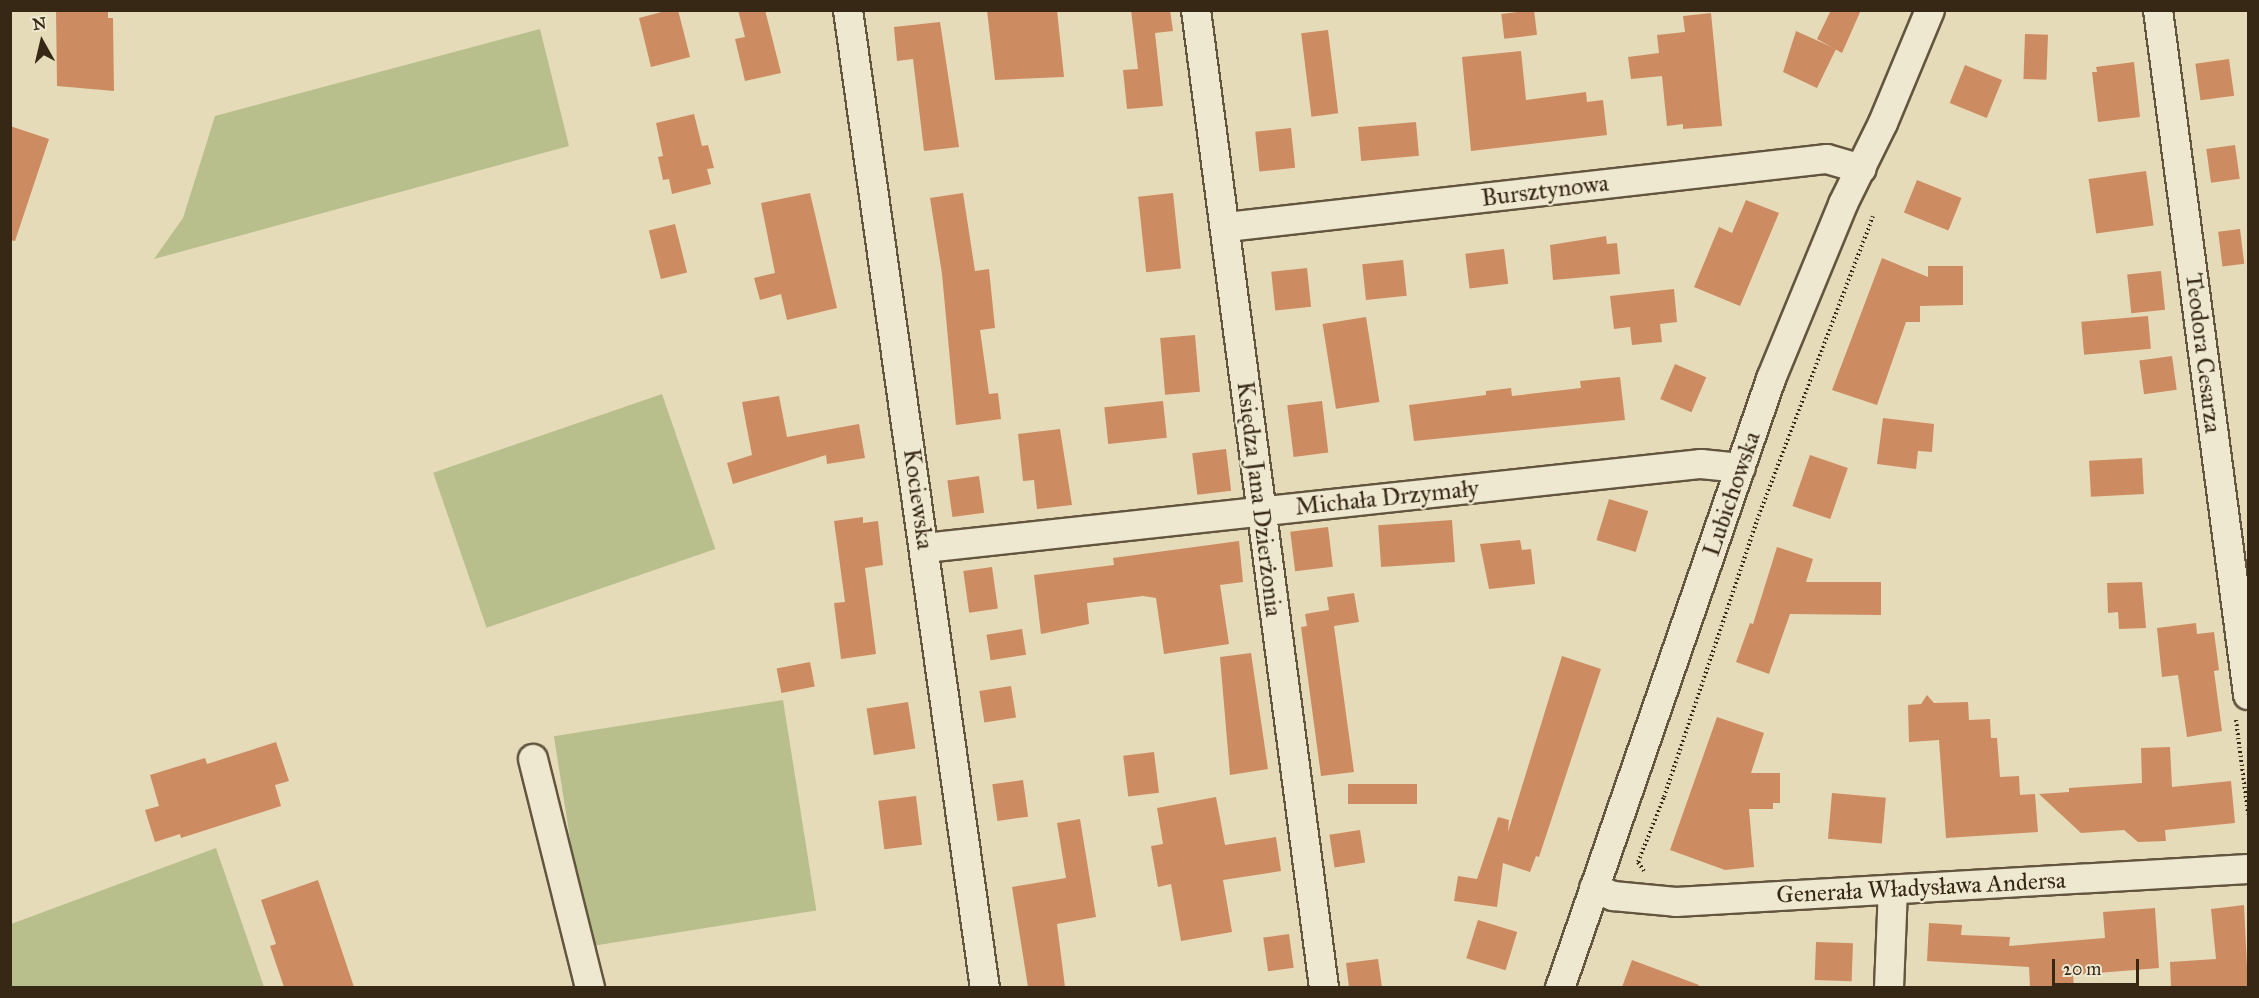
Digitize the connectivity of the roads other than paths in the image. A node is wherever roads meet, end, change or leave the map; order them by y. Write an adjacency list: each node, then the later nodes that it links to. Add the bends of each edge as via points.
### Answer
1 (848, 10): 9 (street, Kociewska)
2 (1196, 10): 6 (street, Księdza Jana Dzierżonia)
3 (1930, 10): 5 (street, Lubichowska)
4 (2158, 10): 10 (street, Teodora Cesarza)
5 (1862, 169): 6 (street, Bursztynowa, via 1827,159); 7 (street, Lubichowska, via 1843,204 1771,379)
6 (1227, 227): 8 (street, Księdza Jana Dzierżonia)
7 (1741, 468): 8 (street, Michała Drzymały, via 1701,464); 13 (street, Lubichowska)
8 (1259, 511): 9 (street, Michała Drzymały); 17 (street, Księdza Jana Dzierżonia)
9 (925, 548): 16 (street, Kociewska)
10 (2248, 695)
11 (533, 759): 15 (street)
12 (2248, 869): 14 (street, Generała Władysława Andersa)
13 (1594, 888): 14 (street, Generała Władysława Andersa, via 1612,896 1676,902); 18 (street, Lubichowska)
14 (1893, 891): 19 (street)
15 (591, 987)
16 (985, 987)
17 (1324, 987)
18 (1560, 987)
19 (1889, 987)

